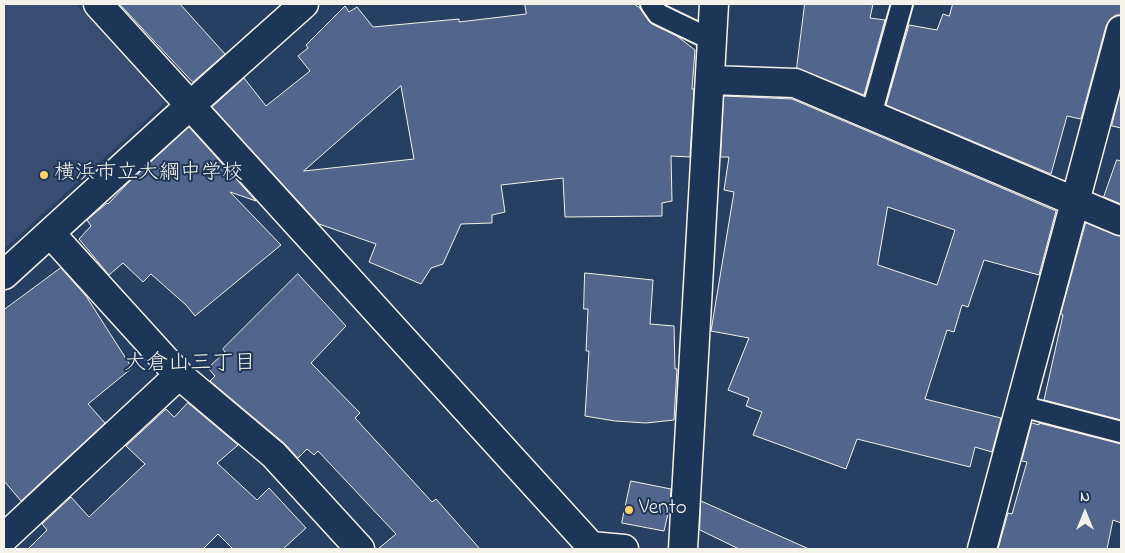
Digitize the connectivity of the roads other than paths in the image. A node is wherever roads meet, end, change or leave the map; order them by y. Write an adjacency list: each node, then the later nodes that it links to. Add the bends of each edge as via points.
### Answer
1 (98, 4): 9 (street)
2 (304, 4): 9 (street)
3 (651, 4): 7 (lane, via 658,14)
4 (714, 4): 7 (street)
5 (902, 4): 10 (lane)
6 (1121, 30): 11 (street)
7 (712, 40): 8 (street)
8 (710, 80): 10 (street, via 795,83); 22 (street)
9 (191, 106): 13 (street); 19 (street)
10 (871, 115): 11 (street)
11 (1076, 201): 12 (street); 16 (street)
12 (1121, 221)
13 (50, 233): 14 (street); 15 (street)
14 (4, 276)
15 (179, 375): 18 (street); 20 (street, via 274,455)
16 (1021, 406): 17 (lane); 23 (street)
17 (1121, 432)
18 (4, 538)
19 (589, 548): 21 (street)
20 (360, 549)
21 (624, 549)
22 (683, 549)
23 (982, 549)

